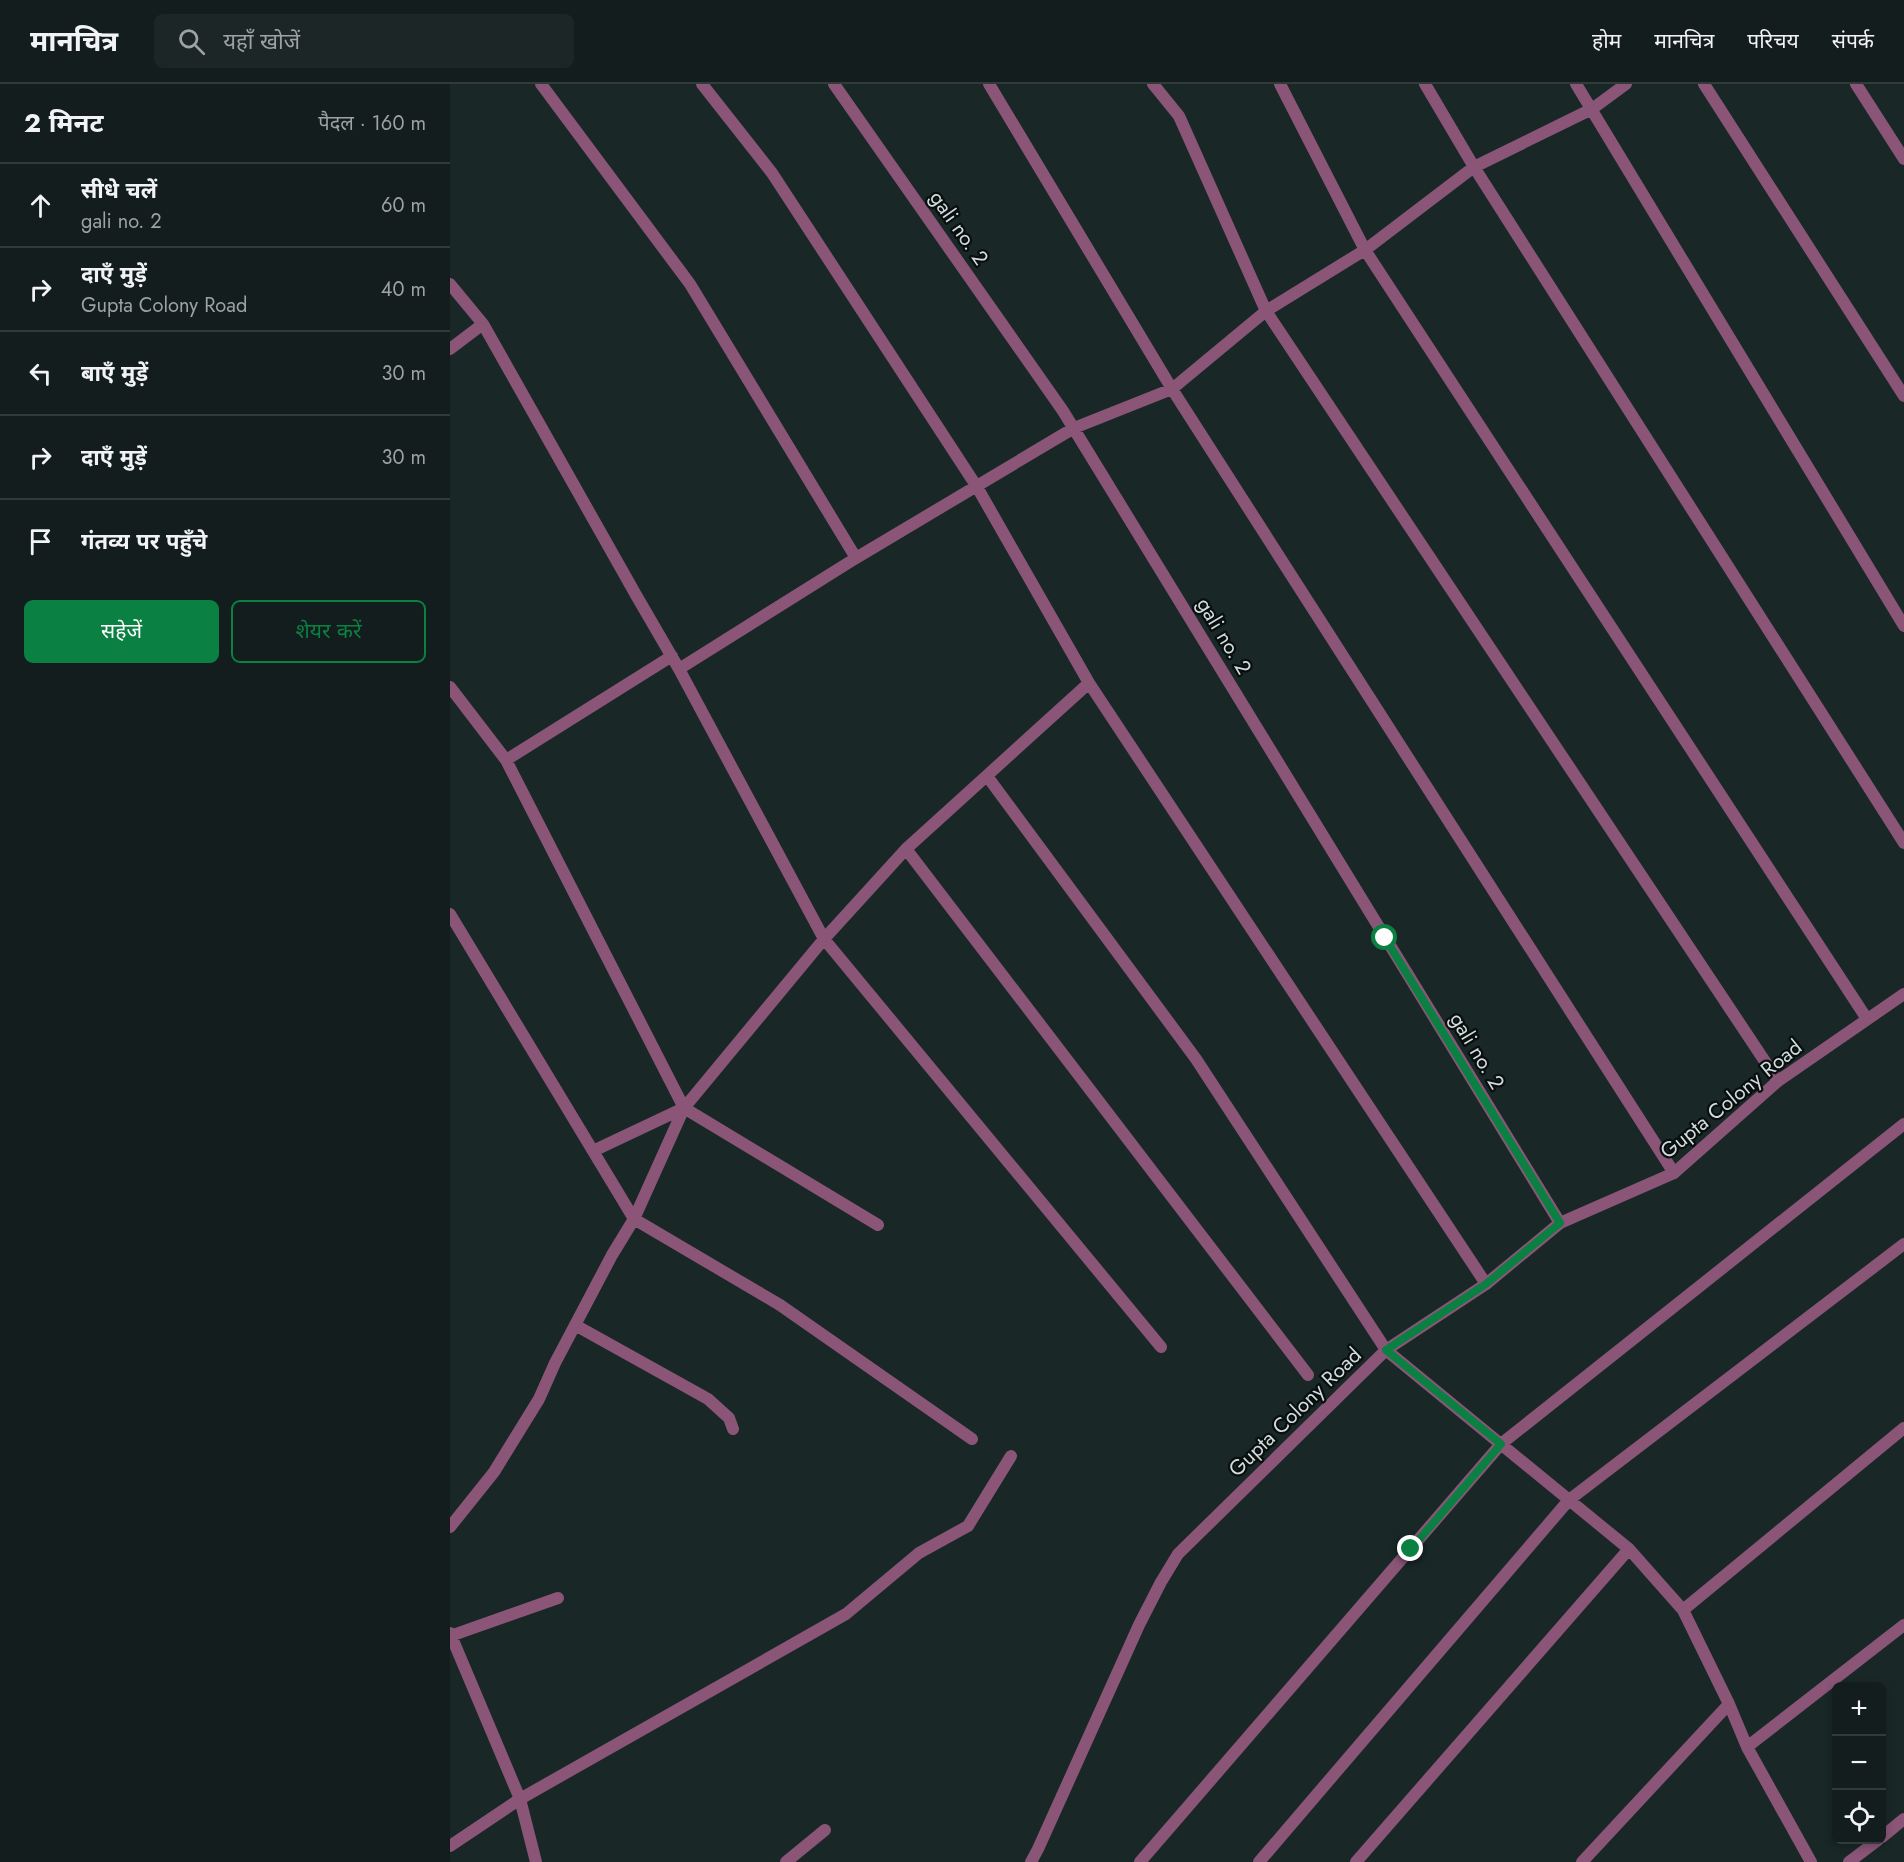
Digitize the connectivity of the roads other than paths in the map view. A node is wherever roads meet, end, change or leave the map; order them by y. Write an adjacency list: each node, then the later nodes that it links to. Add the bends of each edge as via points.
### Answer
1 (541, 84): 24 (street, via 690,284)
2 (702, 84): 23 (street, via 772,173)
3 (834, 84): 22 (street, gali no. 2)
4 (989, 84): 20 (street)
5 (1153, 84): 17 (street, via 1179,116)
6 (1280, 84): 15 (street)
7 (1425, 84): 14 (street)
8 (1576, 84): 12 (street)
9 (1626, 84): 12 (street)
10 (1704, 84): 21 (street)
11 (1856, 84): 13 (street)
12 (1592, 109): 14 (street); 25 (street)
13 (1904, 159)
14 (1474, 167): 15 (street); 32 (street)
15 (1365, 250): 17 (street); 37 (street)
16 (450, 284): 18 (street)
17 (1266, 311): 20 (street); 38 (street)
18 (483, 324): 19 (street); 26 (street)
19 (450, 349)
20 (1172, 389): 22 (street); 42 (street)
21 (1904, 396)
22 (1074, 428): 23 (street); 44 (street, gali no. 2)
23 (977, 487): 24 (street); 28 (street)
24 (856, 558): 27 (street)
25 (1904, 626)
26 (672, 656): 27 (street); 30 (street)
27 (679, 669): 35 (street)
28 (1089, 683): 31 (street); 47 (street)
29 (450, 687): 30 (street)
30 (506, 760): 39 (street)
31 (987, 776): 33 (street); 50 (street, via 1196,1059)
32 (1904, 843)
33 (906, 849): 35 (street); 51 (street)
34 (450, 914): 41 (street)
35 (824, 939): 39 (street); 49 (street)
36 (1904, 994): 37 (street, Gupta Colony Road)
37 (1867, 1019): 38 (street, Gupta Colony Road)
38 (1778, 1081): 42 (street, Gupta Colony Road)
39 (684, 1108): 41 (street); 43 (street); 45 (street)
40 (1904, 1124): 55 (street)
41 (593, 1151): 43 (street)
42 (1674, 1173): 44 (street, Gupta Colony Road)
43 (634, 1219): 48 (street); 54 (street, via 780,1305)
44 (1560, 1223): 47 (street, Gupta Colony Road)
45 (878, 1225)
46 (1904, 1244): 57 (street)
47 (1486, 1284): 50 (street, Gupta Colony Road)
48 (575, 1325): 53 (street, via 708,1399 729,1418); 58 (street, via 520,1431 494,1472)
49 (1161, 1347)
50 (1386, 1350): 55 (street); 75 (street, Gupta Colony Road, via 1178,1554 1139,1625)
51 (1308, 1375)
52 (1904, 1428): 61 (street)
53 (733, 1429)
54 (972, 1439)
55 (1501, 1444): 57 (street); 76 (street)
56 (1011, 1456): 66 (street, via 968,1526 919,1553 846,1614)
57 (1569, 1500): 59 (street); 77 (street)
58 (450, 1527)
59 (1629, 1549): 61 (street); 78 (street)
60 (558, 1598): 63 (street)
61 (1683, 1610): 64 (street)
62 (1904, 1625): 65 (street)
63 (450, 1635): 66 (street)
64 (1729, 1704): 65 (street); 79 (street)
65 (1747, 1747): 72 (street)
66 (520, 1799): 71 (street); 73 (street)
67 (1904, 1819): 69 (street)
68 (825, 1830): 74 (street)
69 (1886, 1832)
70 (1872, 1844): 80 (street)
71 (450, 1846)
72 (1805, 1859)
73 (536, 1862)
74 (786, 1862)
75 (1030, 1862)
76 (1140, 1862)
77 (1259, 1862)
78 (1356, 1862)
79 (1582, 1862)
80 (1849, 1862)

